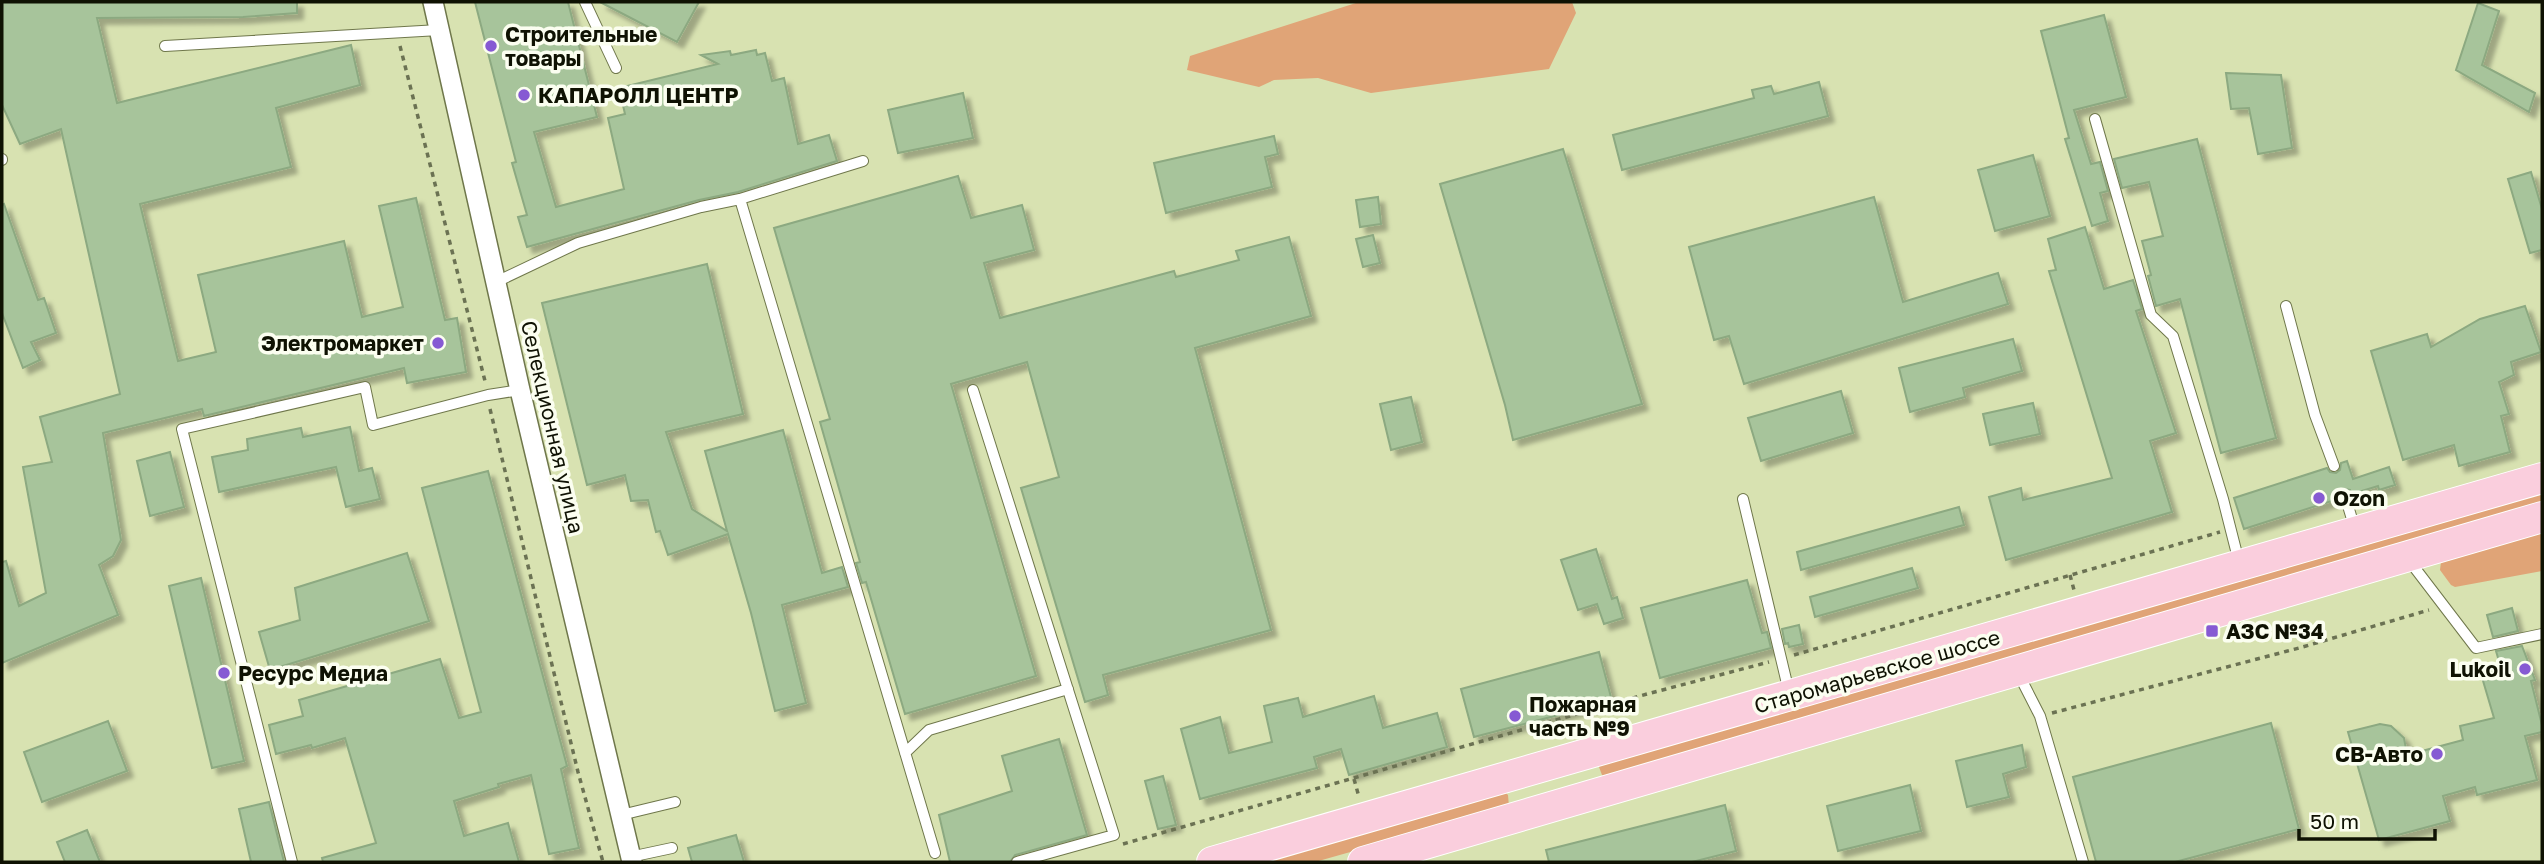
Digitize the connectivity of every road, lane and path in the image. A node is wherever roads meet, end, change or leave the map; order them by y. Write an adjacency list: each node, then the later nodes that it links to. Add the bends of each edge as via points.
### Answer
1 (433, 2): 3 (street, Селекционная улица)
2 (585, 2): 6 (lane)
3 (439, 30): 4 (lane); 10 (street, Селекционная улица)
4 (397, 32): 5 (lane); 14 (path)
5 (165, 46)
6 (616, 68)
7 (2095, 119): 20 (lane, via 2151,315 2173,336)
8 (863, 161): 9 (lane)
9 (740, 199): 10 (lane, via 578,243); 31 (lane)
10 (496, 282): 12 (street, Селекционная улица)
11 (2286, 306): 15 (lane, via 2315,415)
12 (520, 390): 14 (lane); 35 (street, Селекционная улица)
13 (973, 390): 28 (lane)
14 (488, 395): 40 (lane, via 373,425 365,387 182,429); 41 (path)
15 (2334, 466)
16 (2542, 478): 21 (main road, Старомарьевское шоссе)
17 (2344, 496): 21 (lane)
18 (1742, 499): 26 (lane)
19 (2542, 517): 22 (main road, Старомарьевское шоссе)
20 (2231, 529): 23 (lane); 26 (path)
21 (2356, 533): 23 (main road, Старомарьевское шоссе)
22 (2405, 556): 24 (lane); 27 (main road, Старомарьевское шоссе)
23 (2240, 566): 29 (main road, Старомарьевское шоссе)
24 (2444, 606): 25 (lane, via 2476,648); 30 (path)
25 (2542, 634)
26 (1781, 659): 29 (lane); 36 (path)
27 (2016, 670): 30 (lane); 34 (main road, Старомарьевское шоссе)
28 (1068, 688): 31 (lane, via 929,730); 42 (lane, via 1114,835)
29 (1790, 696): 32 (main road, Старомарьевское шоссе)
30 (2040, 716): 45 (lane)
31 (905, 753): 38 (lane)
32 (1538, 769): 34 (main road); 43 (main road, Старомарьевское шоссе)
33 (675, 803): 35 (lane)
34 (1550, 809): 44 (main road, Старомарьевское шоссе)
35 (621, 815): 39 (street, Селекционная улица)
36 (1115, 847)
37 (672, 848): 39 (lane)
38 (935, 853)
39 (631, 860)
40 (292, 862)
41 (603, 862)
42 (1017, 862)
43 (1212, 862)
44 (1363, 862)
45 (2083, 862)

